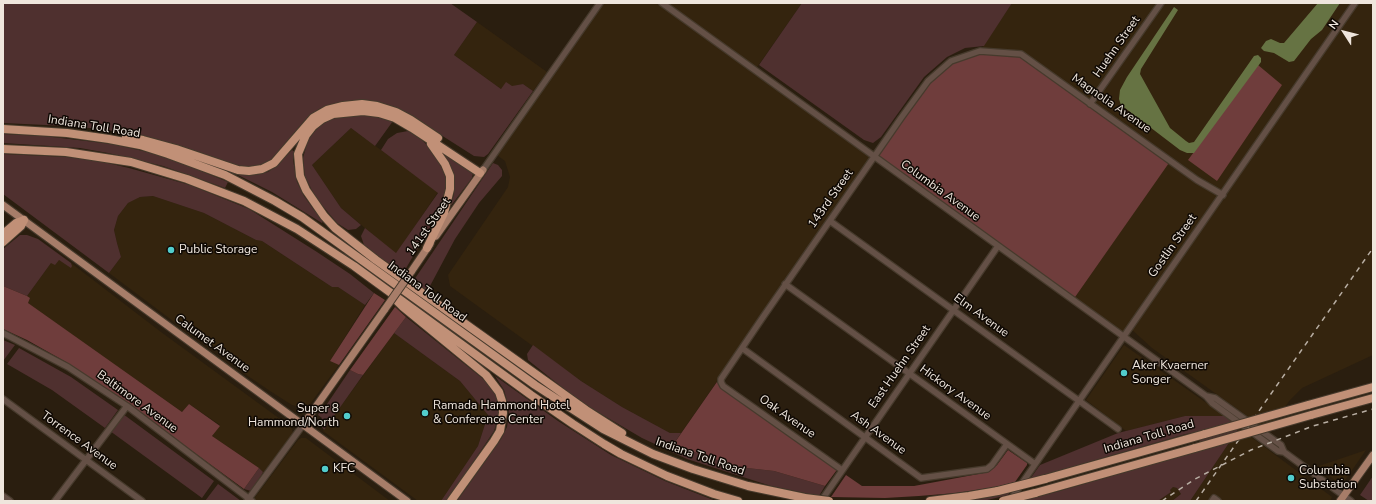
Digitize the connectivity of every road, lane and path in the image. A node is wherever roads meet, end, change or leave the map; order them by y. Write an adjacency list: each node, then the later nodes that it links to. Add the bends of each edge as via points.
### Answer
1 (600, 3): 12 (street, 141st Street)
2 (662, 3): 11 (street, Columbia Avenue)
3 (1161, 3): 6 (street, Huehn Street)
4 (1355, 3): 13 (street, Gostlin Street)
5 (980, 51): 6 (street, Magnolia Avenue, via 1021,54); 11 (street, 143rd Street, via 951,61 928,81)
6 (1090, 104): 13 (street, Magnolia Avenue, via 1197,180)
7 (412, 128): 12 (highway); 20 (highway, via 438,152 450,176 448,201); 38 (highway, via 395,118 363,111 333,114 322,119 306,135 298,154 300,176 306,190 335,228 376,260)
8 (3, 129): 9 (highway, Indiana Toll Road)
9 (67, 133): 12 (highway, via 88,131 143,140 176,148 238,170 249,171 262,169 274,163 313,118 327,110 362,104 378,106 411,120); 38 (highway, Indiana Toll Road, via 140,145 168,154 226,175 275,201 325,233 553,397 603,429)
10 (3, 148): 22 (highway, Indiana Toll Road, via 66,152 131,162 219,190 297,229)
11 (874, 156): 16 (street, 143rd Street); 19 (street, Columbia Avenue)
12 (482, 172): 20 (main road, 141st Street)
13 (1223, 194): 25 (street, Gostlin Street)
14 (3, 205): 15 (main road, Calumet Avenue)
15 (24, 220): 17 (highway, via 16,222); 18 (highway); 34 (main road, Calumet Avenue)
16 (830, 220): 21 (street, 143rd Street); 23 (street, Elm Avenue)
17 (3, 234)
18 (3, 242)
19 (998, 246): 23 (street, East Huehn Street); 25 (street, Columbia Avenue)
20 (427, 248): 34 (main road, 141st Street, bridge)
21 (785, 284): 26 (street, 143rd Street); 27 (street, Hickory Avenue)
22 (382, 286): 50 (highway, via 402,308 486,375 499,392 502,401 500,431); 51 (highway, Indiana Toll Road, via 604,444 667,476)
23 (954, 309): 27 (street, East Huehn Street); 32 (street, Elm Avenue)
24 (3, 333): 33 (street, Baltimore Avenue, via 68,367)
25 (1124, 337): 32 (street, Gostlin Street); 44 (street, Columbia Avenue, via 1281,446 1284,452)
26 (742, 348): 28 (street, 143rd Street); 36 (street, Ash Avenue)
27 (909, 374): 36 (street, East Huehn Street); 37 (street, Hickory Avenue)
28 (721, 382): 42 (street, Oak Avenue, via 723,386)
29 (1373, 387): 54 (highway, Indiana Toll Road, bridge, via 1045,479 998,491)
30 (1373, 398): 55 (highway, Indiana Toll Road, bridge)
31 (3, 399): 40 (street, Torrence Avenue)
32 (1079, 400): 35 (street, Elm Avenue); 41 (street, Gostlin Street)
33 (126, 406): 40 (street); 45 (street, Baltimore Avenue)
34 (303, 425): 45 (street, 141st Street); 49 (main road, Calumet Avenue)
35 (1118, 429)
36 (865, 437): 37 (street, Ash Avenue, via 921,478 987,469); 42 (street, East Huehn Street)
37 (1007, 444): 41 (street, Hickory Avenue)
38 (652, 454): 53 (highway, Indiana Toll Road, bridge, via 748,486)
39 (1373, 455): 44 (main road)
40 (86, 460): 47 (street); 48 (street, Torrence Avenue)
41 (1035, 464): 56 (street, Gostlin Street)
42 (842, 470): 52 (street, East Huehn Street)
43 (3, 496): 46 (street)
44 (1342, 498): 57 (street, Columbia Avenue)
45 (249, 500)
46 (10, 501)
47 (56, 501)
48 (142, 501)
49 (407, 501)
50 (451, 501)
51 (738, 501)
52 (821, 501)
53 (829, 501)
54 (930, 501)
55 (1003, 501)
56 (1010, 501)
57 (1351, 501)

